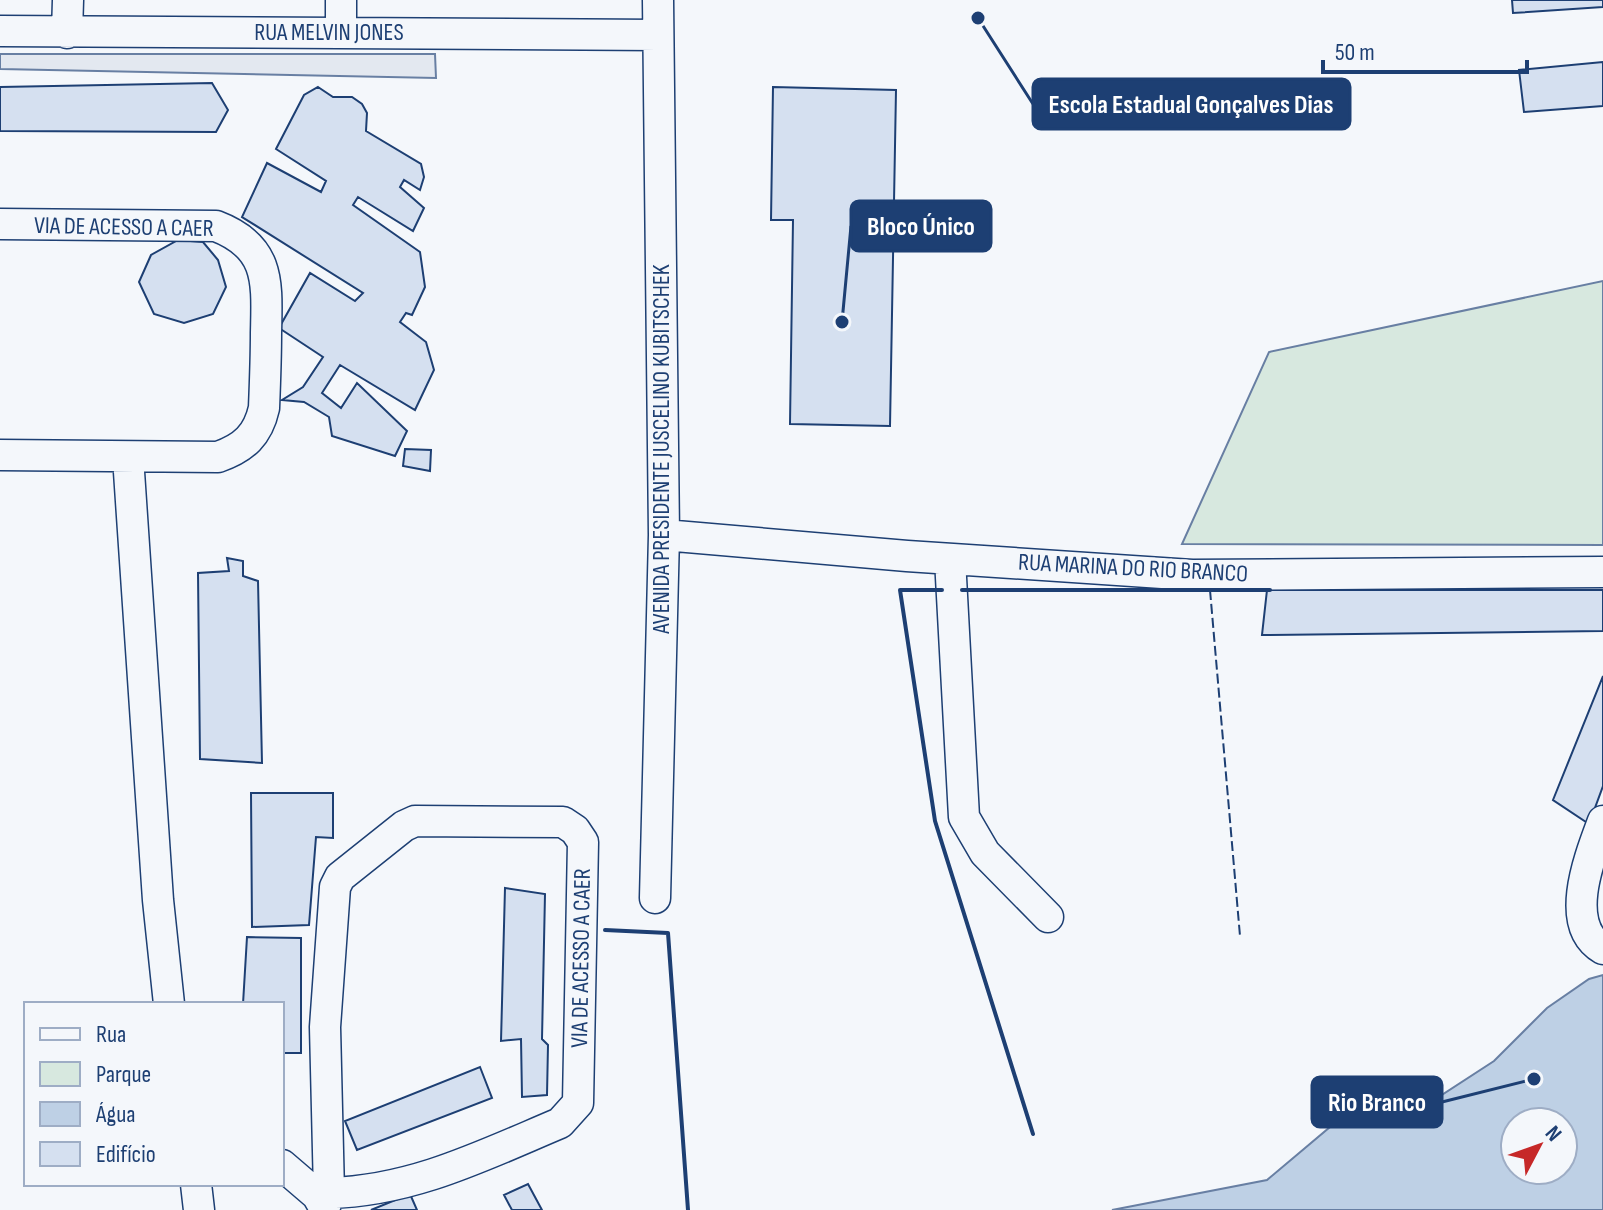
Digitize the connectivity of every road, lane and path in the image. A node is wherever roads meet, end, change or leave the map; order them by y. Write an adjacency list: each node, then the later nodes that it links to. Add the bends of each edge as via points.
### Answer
1 (68, 0): 6 (street)
2 (341, 0): 5 (street)
3 (658, 0): 7 (street, AVENIDA PRESIDENTE JUSCELINO KUBITSCHEK)
4 (0, 31): 6 (street, RUA MELVIN JONES)
5 (341, 32): 6 (street, RUA MELVIN JONES); 7 (street, RUA MELVIN JONES)
6 (67, 33)
7 (658, 35): 11 (street, AVENIDA PRESIDENTE JUSCELINO KUBITSCHEK)
8 (0, 224): 10 (street, VIA DE ACESSO A CAER, via 216,226 235,233 260,262 267,281 264,408 255,433 236,451 218,457)
9 (0, 455): 10 (street, VIA DE ACESSO A CAER)
10 (128, 457): 18 (street)
11 (664, 535): 12 (street, RUA MARINA DO RIO BRANCO); 15 (street, AVENIDA PRESIDENTE JUSCELINO KUBITSCHEK)
12 (950, 559): 13 (street, RUA MARINA DO RIO BRANCO, via 1192,575); 16 (street, via 964,817 985,853)
13 (1603, 572)
14 (1603, 821): 17 (street, via 1584,885 1583,925)
15 (655, 898)
16 (1048, 917)
17 (1603, 949)
18 (169, 1002)
19 (284, 1167): 21 (street)
20 (196, 1186): 22 (street)
21 (326, 1204): 21 (street, VIA DE ACESSO A CAER, via 435,1177 571,1115 578,1103 583,842 563,822 415,821 340,877 325,1027)
22 (199, 1210)

